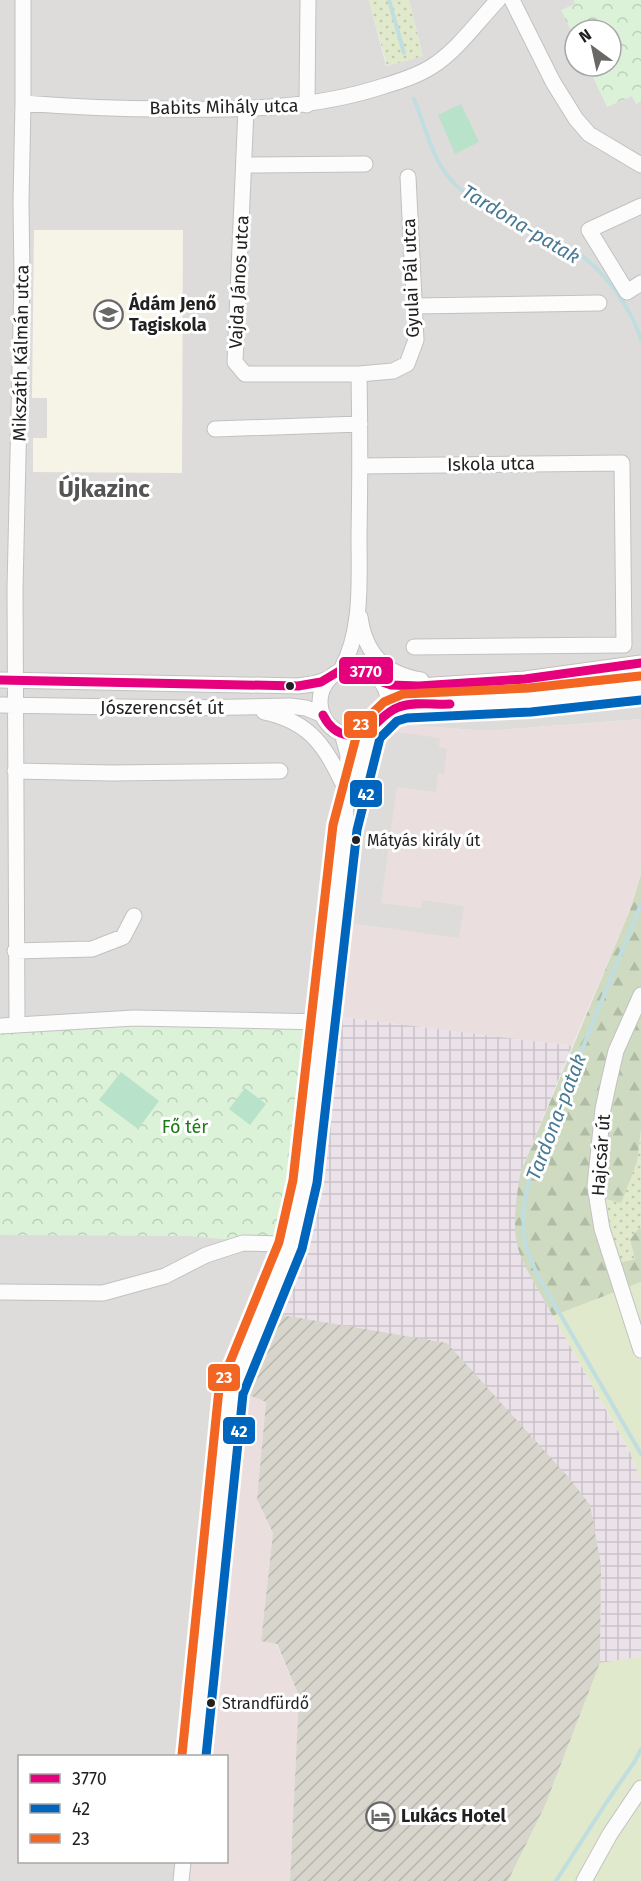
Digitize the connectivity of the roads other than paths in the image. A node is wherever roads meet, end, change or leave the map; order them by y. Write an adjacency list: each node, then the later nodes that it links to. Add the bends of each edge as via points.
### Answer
1 (22, 0): 5 (street, Mikszáth Kálmán utca)
2 (308, 0): 6 (street)
3 (498, 0): 6 (street, Babits Mihály utca, via 432,67 360,94)
4 (512, 0): 10 (street, via 576,120 589,134)
5 (23, 103): 7 (street, Babits Mihály utca, via 81,108); 20 (street, Mikszáth Kálmán utca, via 22,289)
6 (307, 105): 7 (street, Babits Mihály utca)
7 (246, 109): 9 (street, Vajda János utca)
8 (364, 164): 9 (street)
9 (245, 165): 16 (street, Vajda János utca, via 235,362 245,374)
10 (641, 165)
11 (408, 177): 15 (street, Gyulai Pál utca)
12 (641, 206): 13 (street, via 589,230 627,292)
13 (641, 282)
14 (599, 303): 15 (street)
15 (415, 306): 16 (street, Gyulai Pál utca, via 416,340 407,364 393,371)
16 (359, 374): 17 (street)
17 (360, 424): 18 (street); 19 (street)
18 (215, 429)
19 (361, 466): 21 (street); 23 (street, Iskola utca, via 622,463 624,645)
20 (7, 589): 27 (street, Mikszáth Kálmán utca)
21 (358, 601): 22 (street); 25 (street, via 351,645)
22 (362, 633): 26 (street, via 368,660); 28 (street, via 372,653 393,672 424,680)
23 (414, 647)
24 (641, 663): 28 (street, via 525,679)
25 (334, 675): 26 (street, via 356,668); 27 (street, Jószerencsét út, via 298,686); 32 (street, via 320,696)
26 (377, 677): 28 (street, via 400,686); 33 (street, via 387,698)
27 (7, 680): 30 (street, Mikszáth Kálmán utca)
28 (460, 682)
29 (641, 688): 33 (street, via 520,701 405,706)
30 (7, 705): 31 (street, Jószerencsét út); 36 (street, Mikszáth Kálmán utca)
31 (243, 708): 32 (street, Jószerencsét út, via 298,707); 38 (street, via 275,714 302,726 326,750)
32 (323, 716): 35 (street, via 329,726)
33 (384, 716): 34 (street)
34 (369, 732): 35 (street); 39 (street)
35 (342, 734): 38 (street, via 348,755)
36 (15, 771): 37 (street); 41 (street, Mikszáth Kálmán utca)
37 (280, 771)
38 (347, 793): 39 (street)
39 (345, 828): 43 (street)
40 (134, 916): 41 (street, via 123,937 92,949)
41 (15, 951): 44 (street, Mikszáth Kálmán utca)
42 (641, 995): 48 (street, Hajcsár út, via 616,1051 603,1109 595,1186 602,1229)
43 (322, 1022): 44 (street, via 134,1018); 46 (street, via 305,1182)
44 (16, 1025): 45 (street)
45 (0, 1026)
46 (290, 1246): 47 (street, via 243,1244 206,1255 165,1276 103,1293); 49 (street, via 231,1391)
47 (0, 1292)
48 (641, 1350)
49 (194, 1755)
50 (641, 1788): 53 (street)
51 (183, 1863): 52 (street)
52 (181, 1881)
53 (584, 1881)

